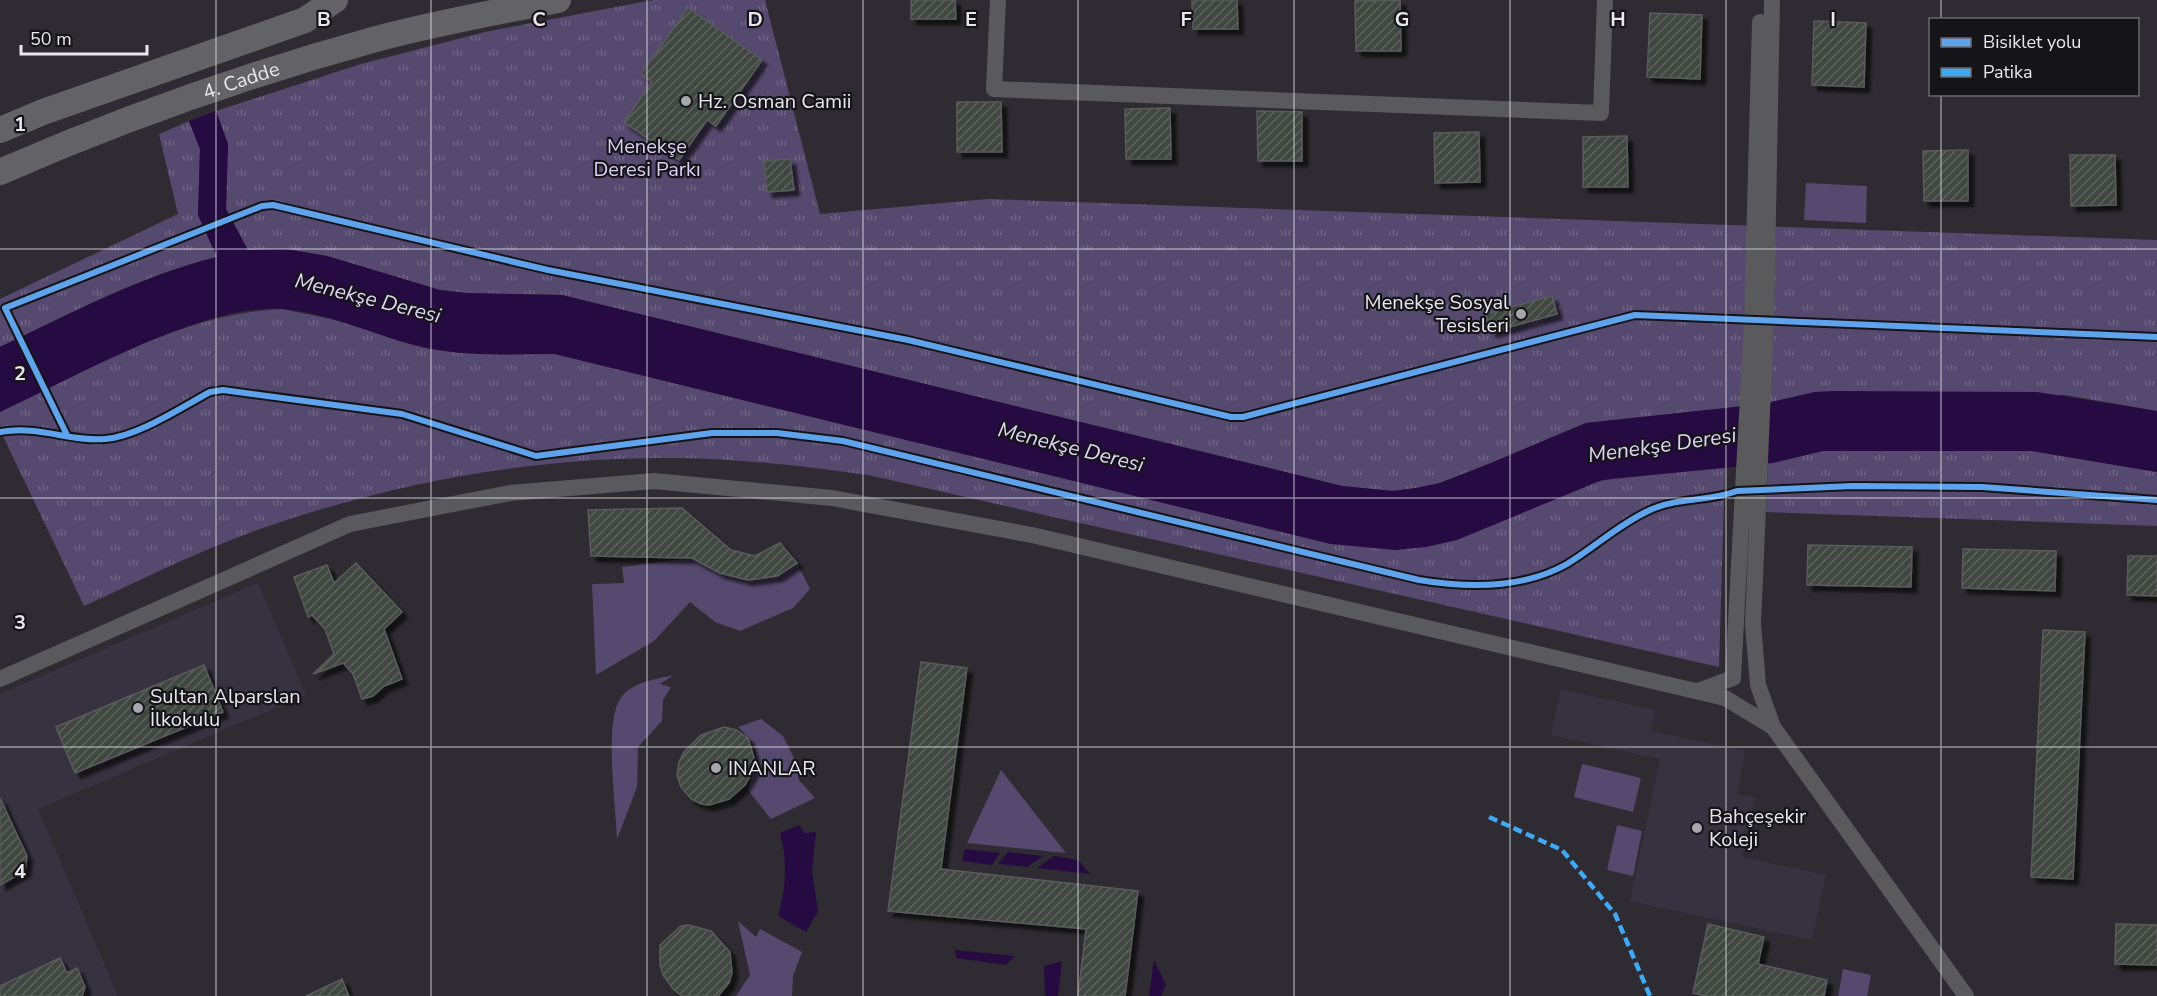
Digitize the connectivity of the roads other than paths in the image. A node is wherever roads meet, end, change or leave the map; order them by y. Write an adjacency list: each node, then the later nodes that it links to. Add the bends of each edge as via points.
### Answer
1 (335, 0): 9 (main road, 4. Cadde, via 305,20)
2 (452, 0): 8 (main road)
3 (998, 0): 4 (street, via 994,89 1601,113)
4 (1605, 0)
5 (1761, 0): 11 (street)
6 (1772, 0): 11 (street)
7 (545, 1): 8 (main road, 4. Cadde)
8 (489, 14): 10 (main road, 4. Cadde, via 375,40 236,82)
9 (0, 130)
10 (0, 172)
11 (1757, 372): 12 (street)
12 (1751, 482): 13 (street); 17 (street, via 1758,685)
13 (1733, 678): 15 (street); 16 (street)
14 (0, 679): 15 (street, via 350,524 510,493 654,481 832,498 1021,533)
15 (1698, 692): 16 (street, via 1725,698)
16 (1747, 711): 17 (street)
17 (1773, 727): 18 (street)
18 (1966, 996)

